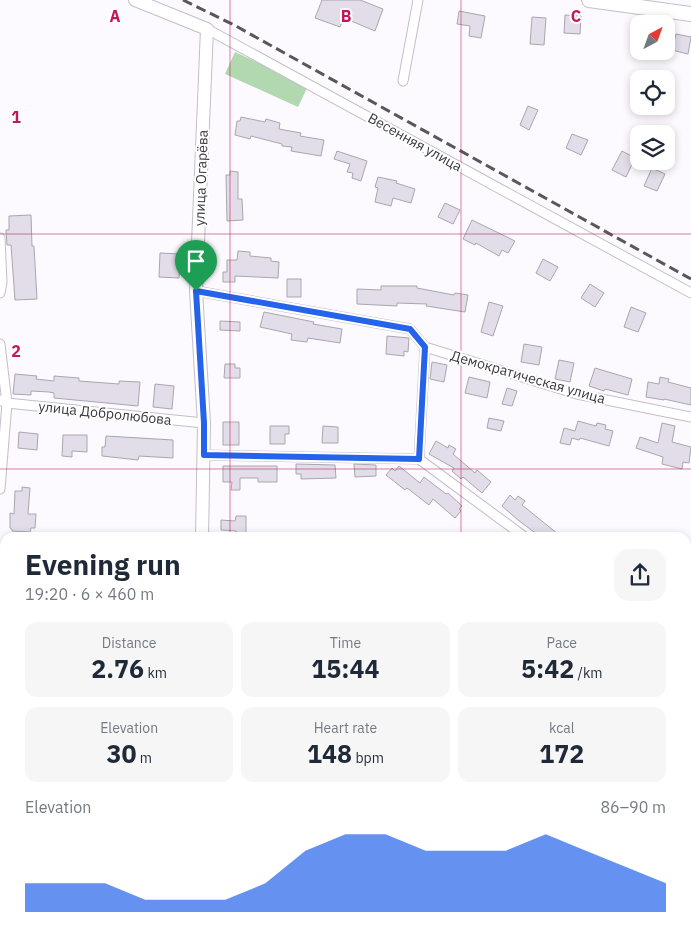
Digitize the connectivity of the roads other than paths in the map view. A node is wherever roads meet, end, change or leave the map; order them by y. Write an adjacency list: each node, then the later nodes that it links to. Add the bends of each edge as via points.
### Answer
1 (135, 0): 5 (main road, Весенняя улица)
2 (418, 0): 6 (street)
3 (589, 0): 4 (main road)
4 (691, 14)
5 (207, 29): 8 (main road, улица Огарёва); 10 (street, Весенняя улица)
6 (403, 81)
7 (0, 238): 9 (street)
8 (196, 291): 12 (street, via 410,329); 15 (main road, улица Огарёва)
9 (0, 293)
10 (691, 293)
11 (0, 344): 13 (street)
12 (425, 347): 14 (street, Демократическая улица, via 577,394); 17 (street)
13 (4, 401): 15 (street, улица Добролюбова); 18 (street)
14 (691, 417)
15 (204, 423): 16 (main road, улица Огарёва)
16 (204, 455): 17 (street); 19 (main road, улица Огарёва)
17 (419, 459): 20 (street)
18 (0, 489)
19 (202, 532)
20 (518, 532)

